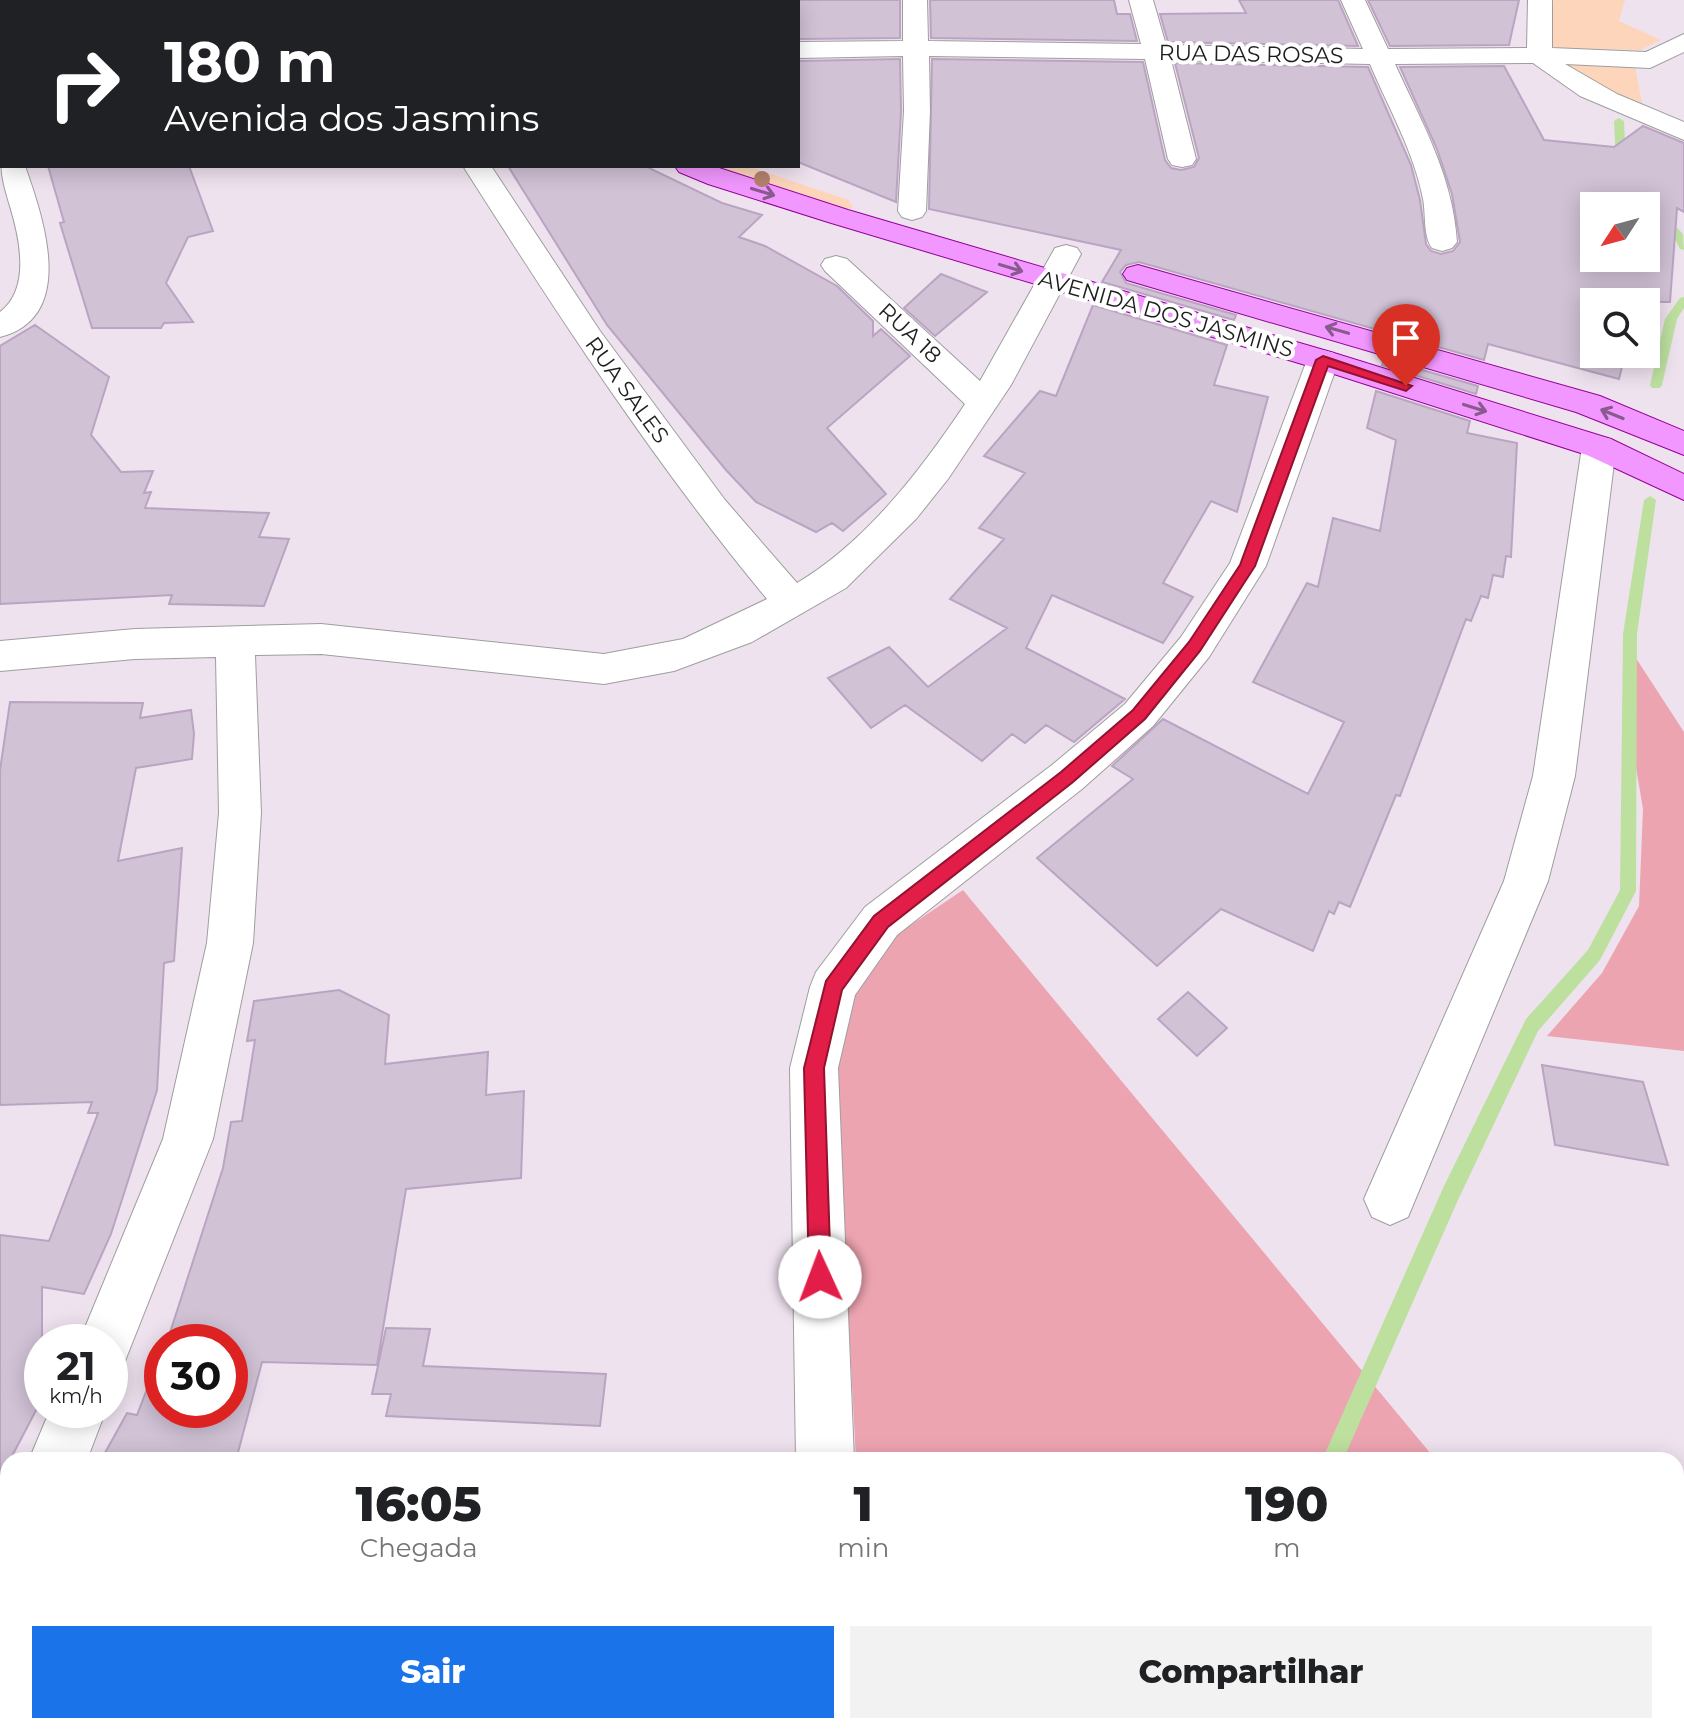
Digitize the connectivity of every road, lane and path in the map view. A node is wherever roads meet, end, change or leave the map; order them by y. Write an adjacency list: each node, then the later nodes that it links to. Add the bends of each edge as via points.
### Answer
1 (915, 0): 6 (street)
2 (1141, 0): 8 (street)
3 (1353, 0): 10 (street)
4 (1540, 0): 9 (street)
5 (1684, 42): 11 (street)
6 (917, 48): 7 (street, RUA DAS ROSAS); 8 (street, RUA DAS ROSAS); 18 (street)
7 (800, 50)
8 (1156, 52): 10 (street, RUA DAS ROSAS); 13 (street)
9 (1539, 55): 10 (street, RUA DAS ROSAS); 11 (street, RUA DAS ROSAS); 12 (street, via 1585,87)
10 (1380, 57): 19 (street, via 1435,185)
11 (1650, 60): 12 (street)
12 (1672, 127)
13 (1182, 159)
14 (12, 168): 22 (street, via 35,252 33,287 22,308)
15 (478, 168): 28 (street, RUA SALES, via 712,509)
16 (694, 168): 21 (main road, AVENIDA DOS JASMINS, one-way to 21, via 748,188)
17 (773, 168): 18 (main road, AVENIDA DOS JASMINS)
18 (912, 211): 21 (main road, AVENIDA DOS JASMINS)
19 (1442, 242)
20 (836, 265): 24 (street, RUA 18)
21 (1060, 267): 23 (main road, AVENIDA DOS JASMINS); 24 (street); 25 (main road, AVENIDA DOS JASMINS, one-way to 21, via 1588,404)
22 (0, 327)
23 (1323, 360): 26 (main road, AVENIDA DOS JASMINS, one-way to 26); 35 (street, via 1247,566 1195,647 1139,715 881,921 833,987 814,1068)
24 (983, 402): 28 (street, via 881,535 831,579)
25 (1684, 444)
26 (1599, 447): 27 (main road, AVENIDA DOS JASMINS); 31 (street, via 1554,776 1526,881)
27 (1684, 488)
28 (792, 603): 29 (street, via 684,656 604,669 358,641)
29 (235, 642): 30 (street); 32 (street, via 240,813 230,943 188,1139)
30 (0, 656)
31 (1390, 1199)
32 (113, 1324)
33 (71, 1428): 34 (street)
34 (61, 1452)
35 (825, 1452)

